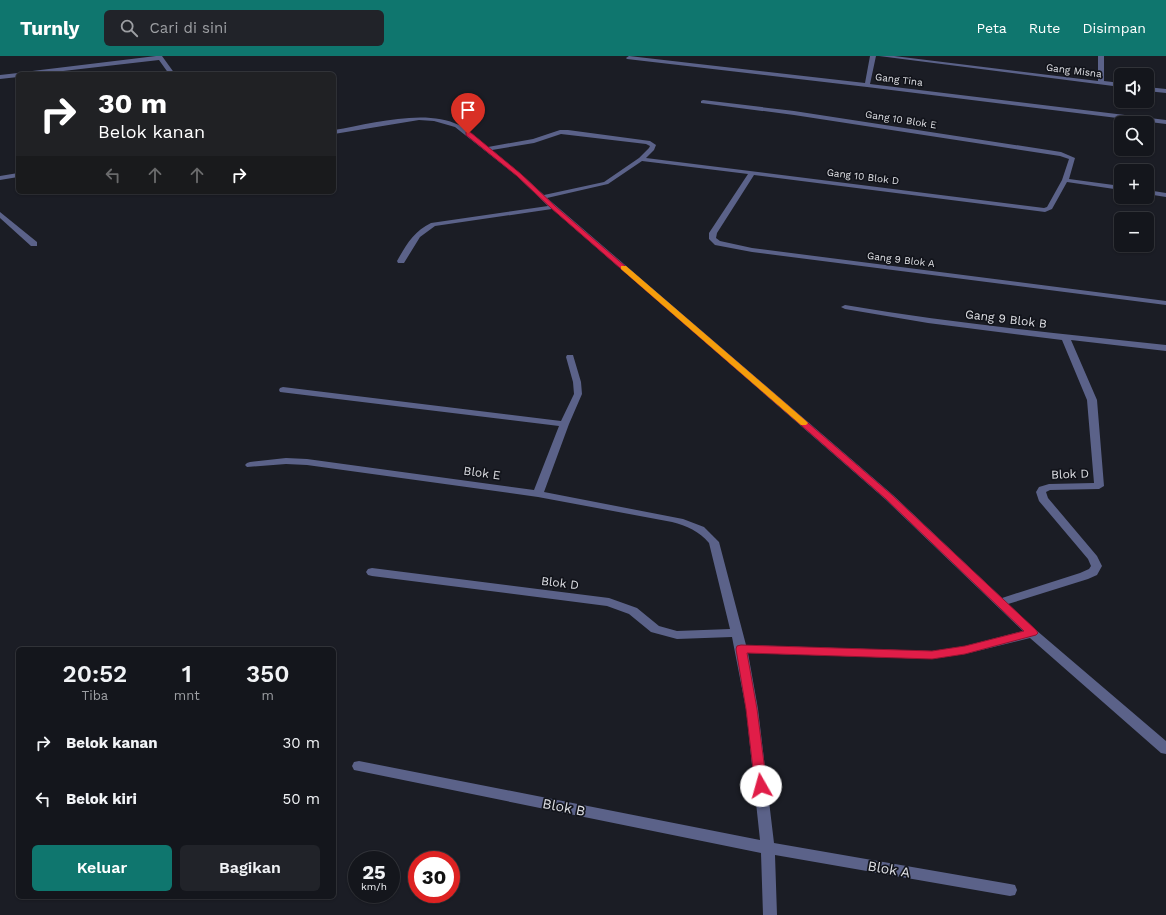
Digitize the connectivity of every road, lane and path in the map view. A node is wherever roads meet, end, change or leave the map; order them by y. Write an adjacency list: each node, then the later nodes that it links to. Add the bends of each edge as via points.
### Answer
1 (873, 56): 14 (street)
2 (882, 56): 12 (street, Gang Misna)
3 (1101, 56): 12 (street)
4 (160, 57): 6 (street); 9 (street)
5 (629, 58): 14 (street, Gang Tina)
6 (84, 67): 7 (street); 8 (street)
7 (41, 72)
8 (85, 72)
9 (171, 72)
10 (16, 75): 11 (street)
11 (0, 77)
12 (1101, 83): 13 (street, Gang Misna)
13 (1114, 84)
14 (867, 85): 18 (street, Gang Tina)
15 (1154, 90): 16 (street)
16 (1166, 91)
17 (703, 102): 25 (street, Gang 10 Blok E, via 794,113 1062,154 1072,158)
18 (1166, 122)
19 (336, 132): 20 (street, via 419,118 434,119 457,126)
20 (489, 149): 21 (street, via 568,132 648,142 653,145); 29 (street)
21 (641, 159): 22 (street, Gang 10 Blok D); 29 (street, via 606,183)
22 (752, 173): 25 (street, Gang 10 Blok D, via 1045,210 1050,208); 34 (street, Gang 9 Blok A, via 713,233 713,240 752,250)
23 (16, 175): 24 (street)
24 (0, 178)
25 (1065, 180): 26 (street)
26 (1114, 187)
27 (1154, 193): 28 (street)
28 (1166, 195)
29 (542, 197): 30 (street)
30 (553, 207): 33 (street, via 433,224 416,235); 44 (street, via 889,497)
31 (0, 214): 32 (street)
32 (34, 244)
33 (401, 261)
34 (1166, 303)
35 (845, 307): 36 (street, Gang 9 Blok B, via 928,321)
36 (1065, 337): 37 (street, Gang 9 Blok B); 44 (street, Blok D, via 1092,400 1099,486 1049,487 1041,492 1043,499 1097,566 1093,572 1084,576)
37 (1166, 348)
38 (570, 357): 40 (street, via 578,394)
39 (283, 390): 40 (street)
40 (564, 424): 42 (street)
41 (250, 465): 42 (street, Blok E, via 286,461 307,462)
42 (538, 494): 45 (street, Blok E, via 673,519 692,524 706,532 714,542)
43 (372, 572): 45 (street, Blok D, via 609,602 633,611 655,629 677,635)
44 (1000, 602): 46 (street)
45 (737, 633): 47 (street)
46 (1032, 633): 47 (street, via 965,650 932,655); 48 (street)
47 (741, 649): 50 (street, via 752,709)
48 (1166, 749)
49 (359, 766): 50 (street, Blok B)
50 (768, 848): 51 (street, Blok A); 52 (street)
51 (1010, 890)
52 (770, 915)

